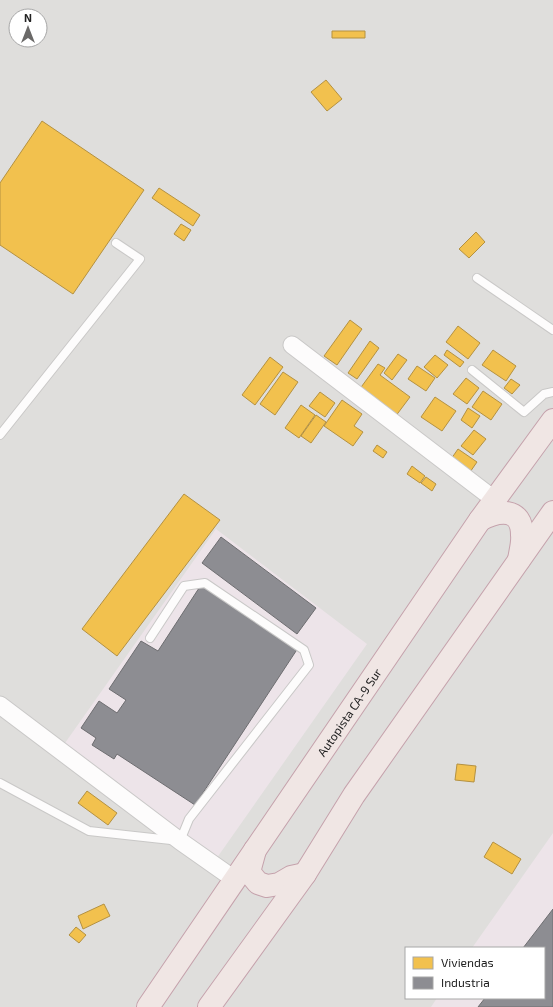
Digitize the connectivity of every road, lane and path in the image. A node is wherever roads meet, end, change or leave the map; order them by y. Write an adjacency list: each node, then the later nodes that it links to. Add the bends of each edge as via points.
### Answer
1 (116, 243): 8 (lane, via 140,258)
2 (478, 278): 3 (lane)
3 (553, 330)
4 (292, 344): 9 (street)
5 (472, 370): 6 (lane, via 524,412 544,394)
6 (553, 392)
7 (553, 420): 9 (highway, Autopista CA-9 Sur)
8 (0, 435)
9 (495, 500): 11 (highway, Autopista CA-9 Sur)
10 (553, 512): 12 (highway)
11 (480, 520): 12 (highway, via 500,512 517,519 522,536); 17 (highway, Autopista CA-9 Sur)
12 (519, 562): 18 (highway, via 354,795)
13 (150, 638): 16 (lane, via 184,586 205,583 304,650 309,665 189,819)
14 (0, 705): 16 (street)
15 (0, 782): 16 (lane, via 88,831)
16 (180, 841): 19 (street)
17 (257, 845): 18 (highway, via 249,872 258,883 273,886 291,877); 19 (highway, Autopista CA-9 Sur)
18 (305, 874): 21 (highway)
19 (234, 880): 20 (highway, Autopista CA-9 Sur)
20 (148, 1007)
21 (209, 1007)

